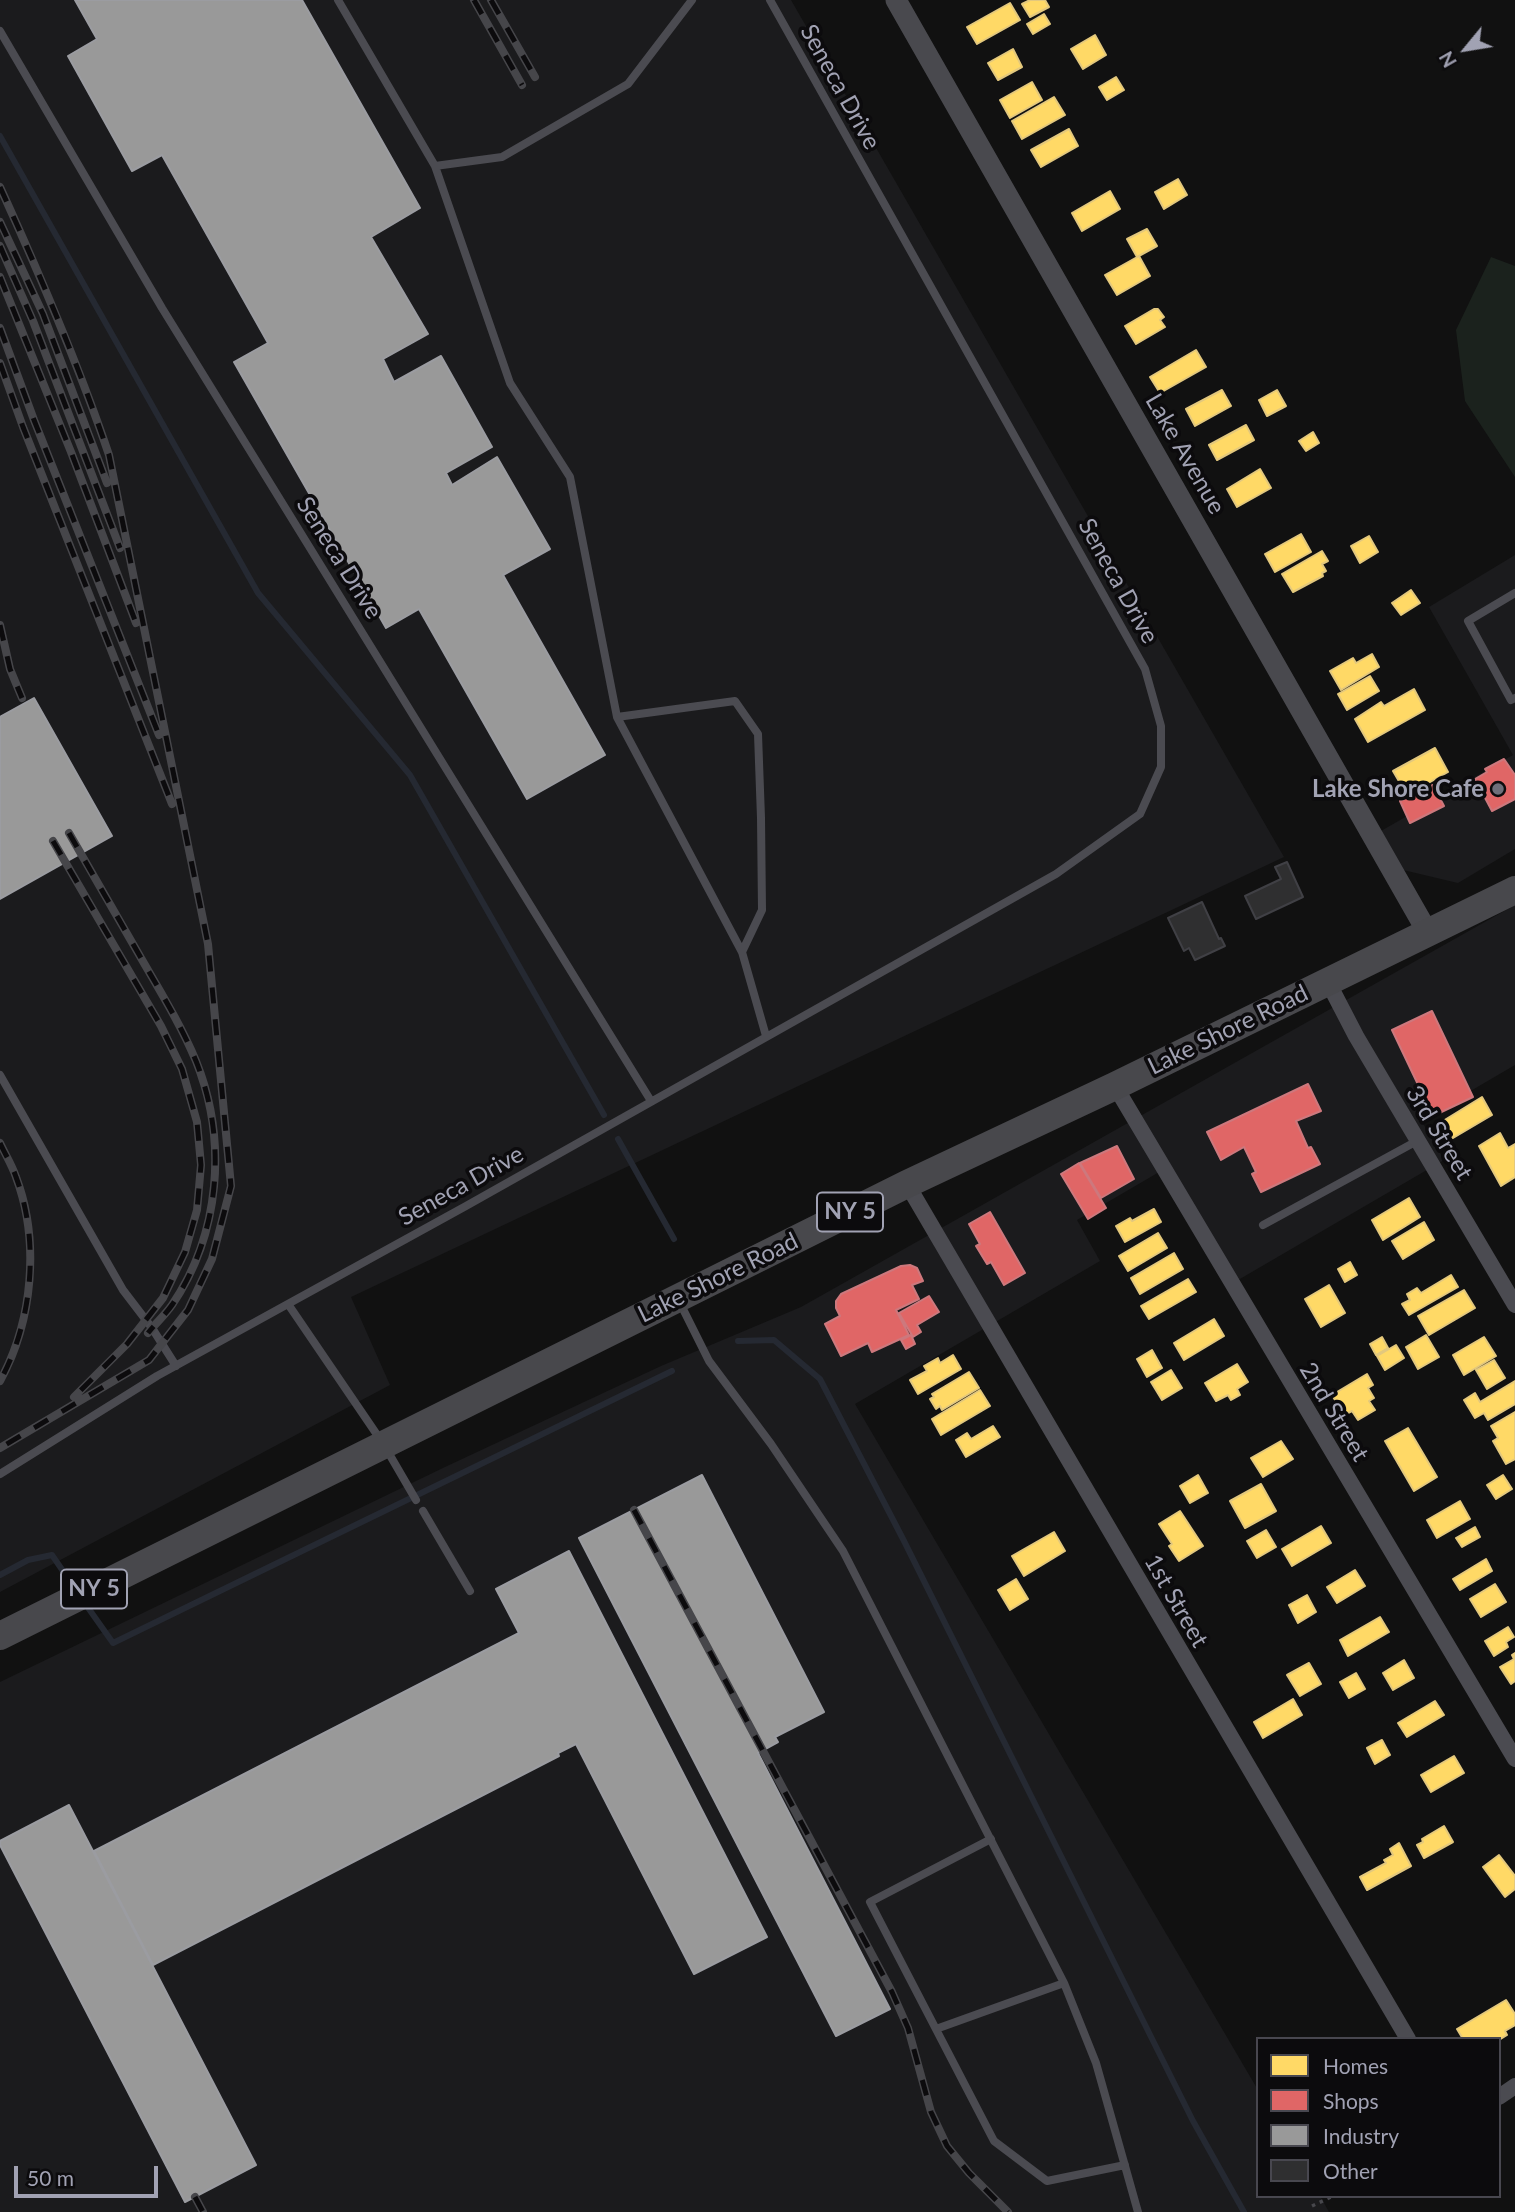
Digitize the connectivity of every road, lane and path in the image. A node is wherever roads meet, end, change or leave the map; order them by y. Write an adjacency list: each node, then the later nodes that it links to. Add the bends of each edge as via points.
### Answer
1 (338, 0): 6 (lane)
2 (692, 0): 6 (lane, via 628,84 502,157)
3 (770, 0): 14 (lane, Seneca Drive, via 1145,669 1161,726 1161,767 1140,814 1056,874)
4 (897, 0): 11 (street, Lake Avenue)
5 (0, 31): 17 (lane, Seneca Drive, via 169,320)
6 (435, 166): 9 (lane, via 510,383 570,477)
7 (1515, 593): 8 (lane, via 1468,621 1511,700)
8 (1515, 698)
9 (617, 717): 12 (lane); 12 (lane, via 735,701 758,734 762,910)
10 (1515, 890): 11 (highway, Lake Shore Road / NY 5)
11 (1428, 933): 13 (highway, Lake Shore Road / NY 5)
12 (742, 952): 14 (lane)
13 (1328, 982): 16 (highway, Lake Shore Road / NY 5); 18 (street, 3rd Street)
14 (766, 1036): 17 (lane, Seneca Drive)
15 (0, 1076): 24 (lane, via 123,1290)
16 (1115, 1086): 19 (highway, Lake Shore Road / NY 5); 31 (street, 2nd Street)
17 (651, 1101): 22 (lane, Seneca Drive)
18 (1417, 1141): 20 (lane); 23 (street, 3rd Street)
19 (906, 1184): 21 (highway, Lake Shore Road / NY 5); 35 (street, 1st Street)
20 (1263, 1225)
21 (677, 1299): 25 (highway, Lake Shore Road / NY 5); 32 (lane, via 709,1362 843,1551)
22 (288, 1304): 24 (lane, Seneca Drive); 25 (lane)
23 (1515, 1305)
24 (176, 1366): 26 (lane, Seneca Drive)
25 (384, 1445): 27 (lane); 30 (highway, Lake Shore Road / NY 5)
26 (0, 1474)
27 (416, 1500)
28 (423, 1511): 29 (lane)
29 (470, 1591)
30 (0, 1636)
31 (1515, 1759)
32 (991, 1839): 33 (lane); 34 (lane, via 870,1902)
33 (1064, 1983): 34 (lane); 36 (lane, via 1096,2063)
34 (936, 2029): 36 (lane, via 994,2141 1047,2181)
35 (1407, 2037)
36 (1125, 2165): 39 (lane)
37 (1329, 2198): 38 (path)
38 (1312, 2206)
39 (1138, 2212)

